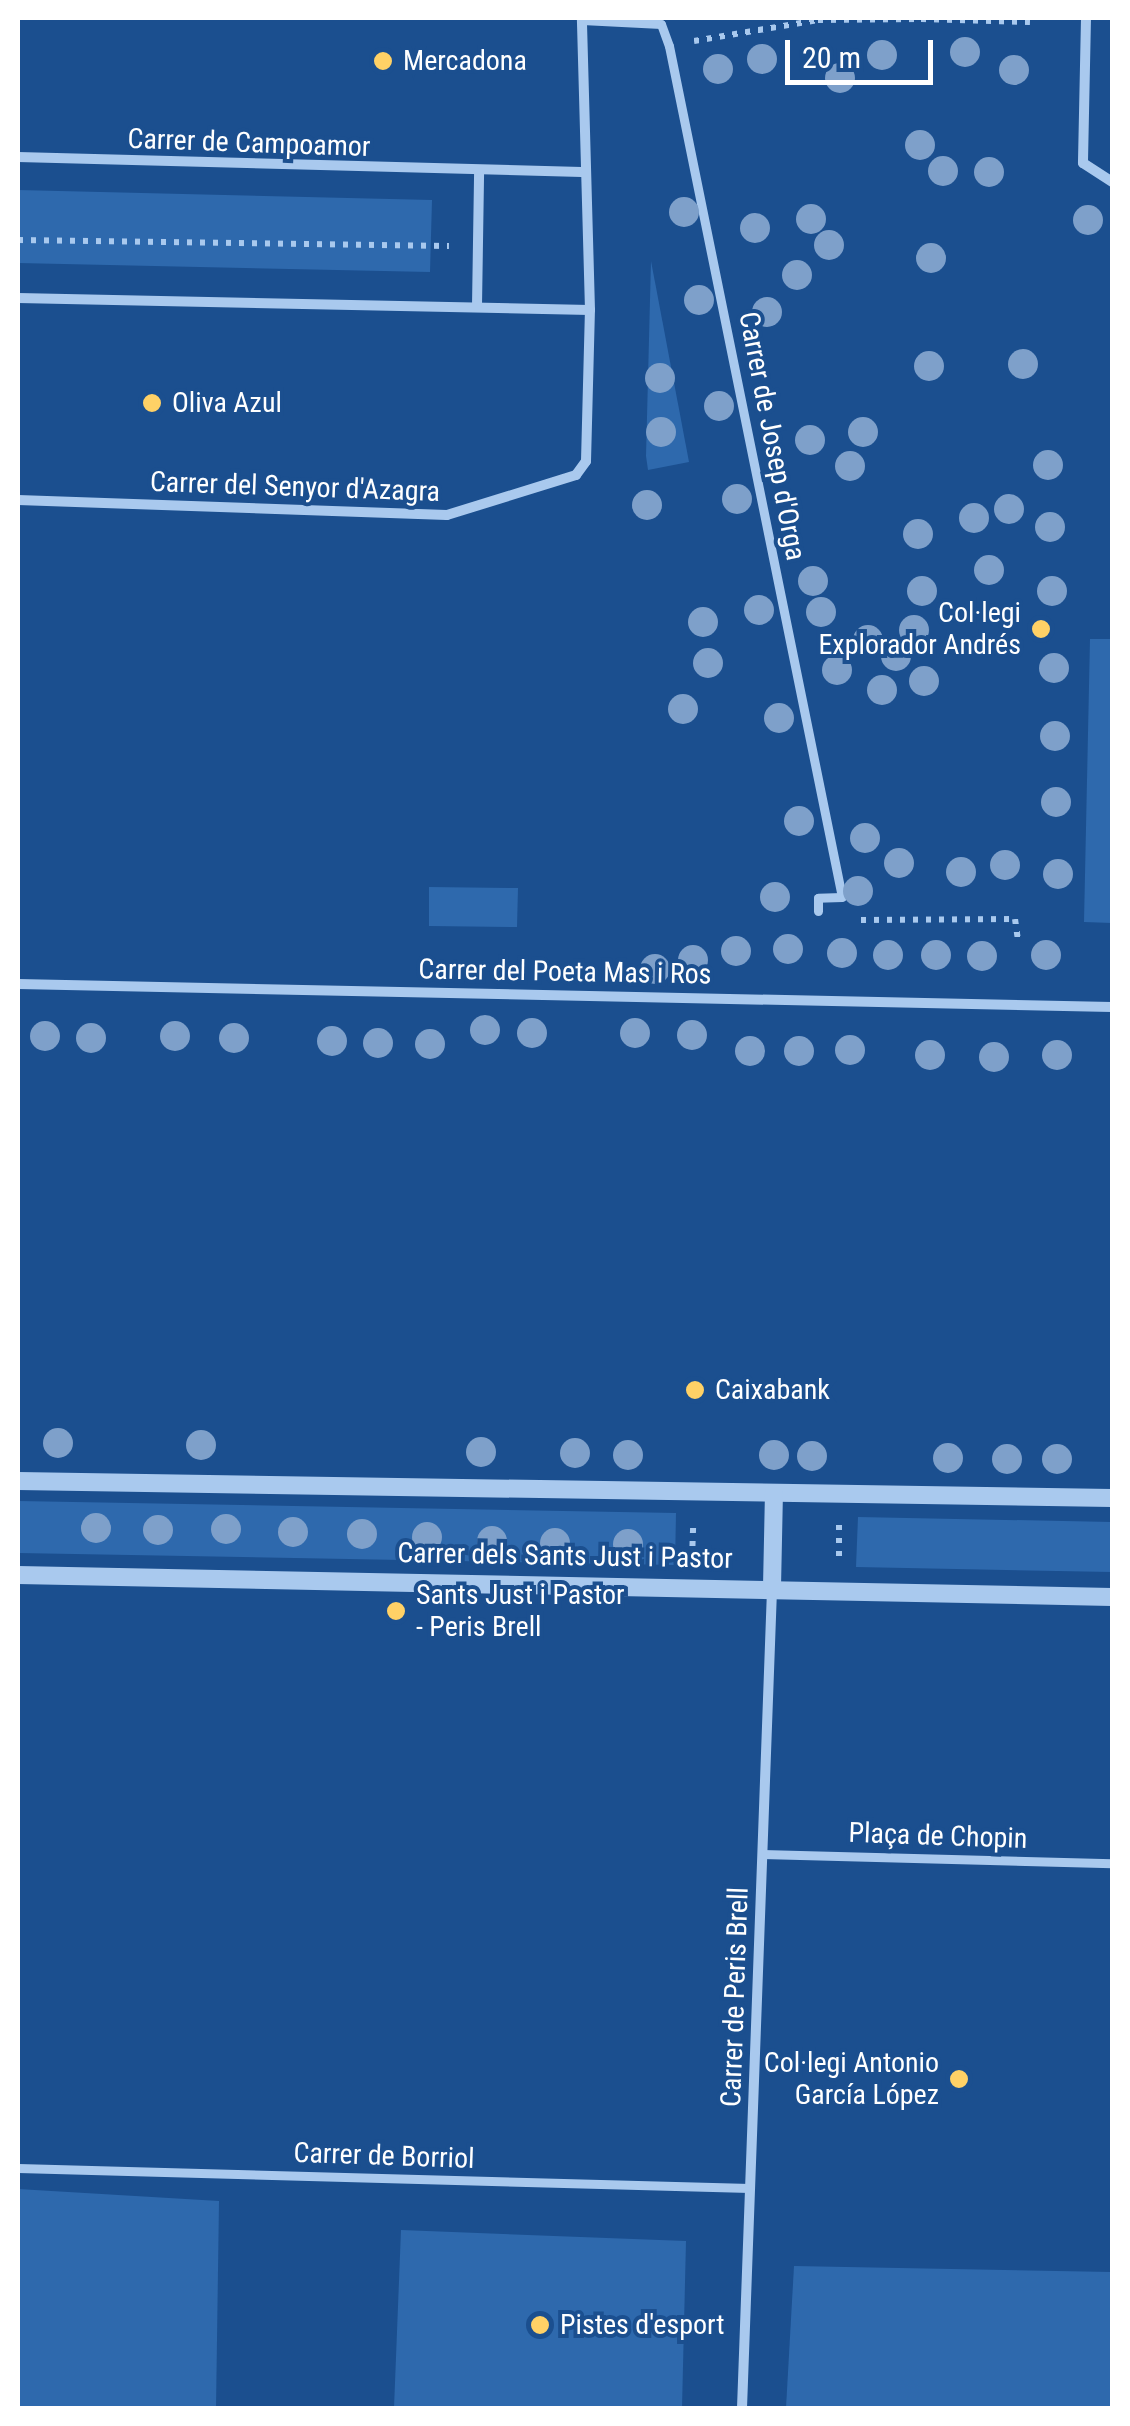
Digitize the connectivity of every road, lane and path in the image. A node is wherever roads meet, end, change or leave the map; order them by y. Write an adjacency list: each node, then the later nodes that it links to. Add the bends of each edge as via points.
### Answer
1 (582, 18): 6 (street, via 660,24); 8 (street)
2 (921, 18): 4 (path); 5 (path)
3 (1086, 18): 10 (street, via 1084,163)
4 (818, 19): 6 (path)
5 (1030, 22)
6 (668, 46): 17 (street, Carrer de Josep d'Orga)
7 (18, 157): 9 (street, Carrer de Campoamor)
8 (582, 172): 9 (street, Carrer de Campoamor); 15 (street)
9 (479, 173): 12 (street)
10 (1112, 182)
11 (18, 240): 12 (path)
12 (478, 243): 14 (street)
13 (18, 298): 14 (street)
14 (477, 306): 15 (street)
15 (590, 310): 16 (street, Carrer del Senyor d'Azagra, via 586,461 576,475 466,513)
16 (18, 500)
17 (842, 897): 18 (street, via 818,898); 19 (path, via 848,920 1015,919)
18 (818, 911)
19 (1018, 941)
20 (18, 984): 21 (street, Carrer del Poeta Mas i Ros)
21 (1112, 1007)
22 (18, 1481): 23 (street)
23 (694, 1492): 24 (street); 28 (path)
24 (774, 1494): 25 (street); 29 (street)
25 (838, 1494): 26 (street); 30 (path)
26 (1112, 1498)
27 (18, 1575): 28 (street, Carrer dels Sants Just i Pastor)
28 (691, 1586): 29 (street, Carrer dels Sants Just i Pastor)
29 (772, 1587): 30 (street, Carrer dels Sants Just i Pastor); 32 (street, Carrer de Peris Brell)
30 (840, 1588): 31 (street, Carrer dels Sants Just i Pastor)
31 (1112, 1597)
32 (762, 1854): 33 (street, Plaça de Chopin); 35 (street, Carrer de Peris Brell)
33 (1112, 1863)
34 (18, 2168): 35 (street, Carrer de Borriol)
35 (750, 2188): 36 (street, Carrer de Peris Brell)
36 (742, 2408)

